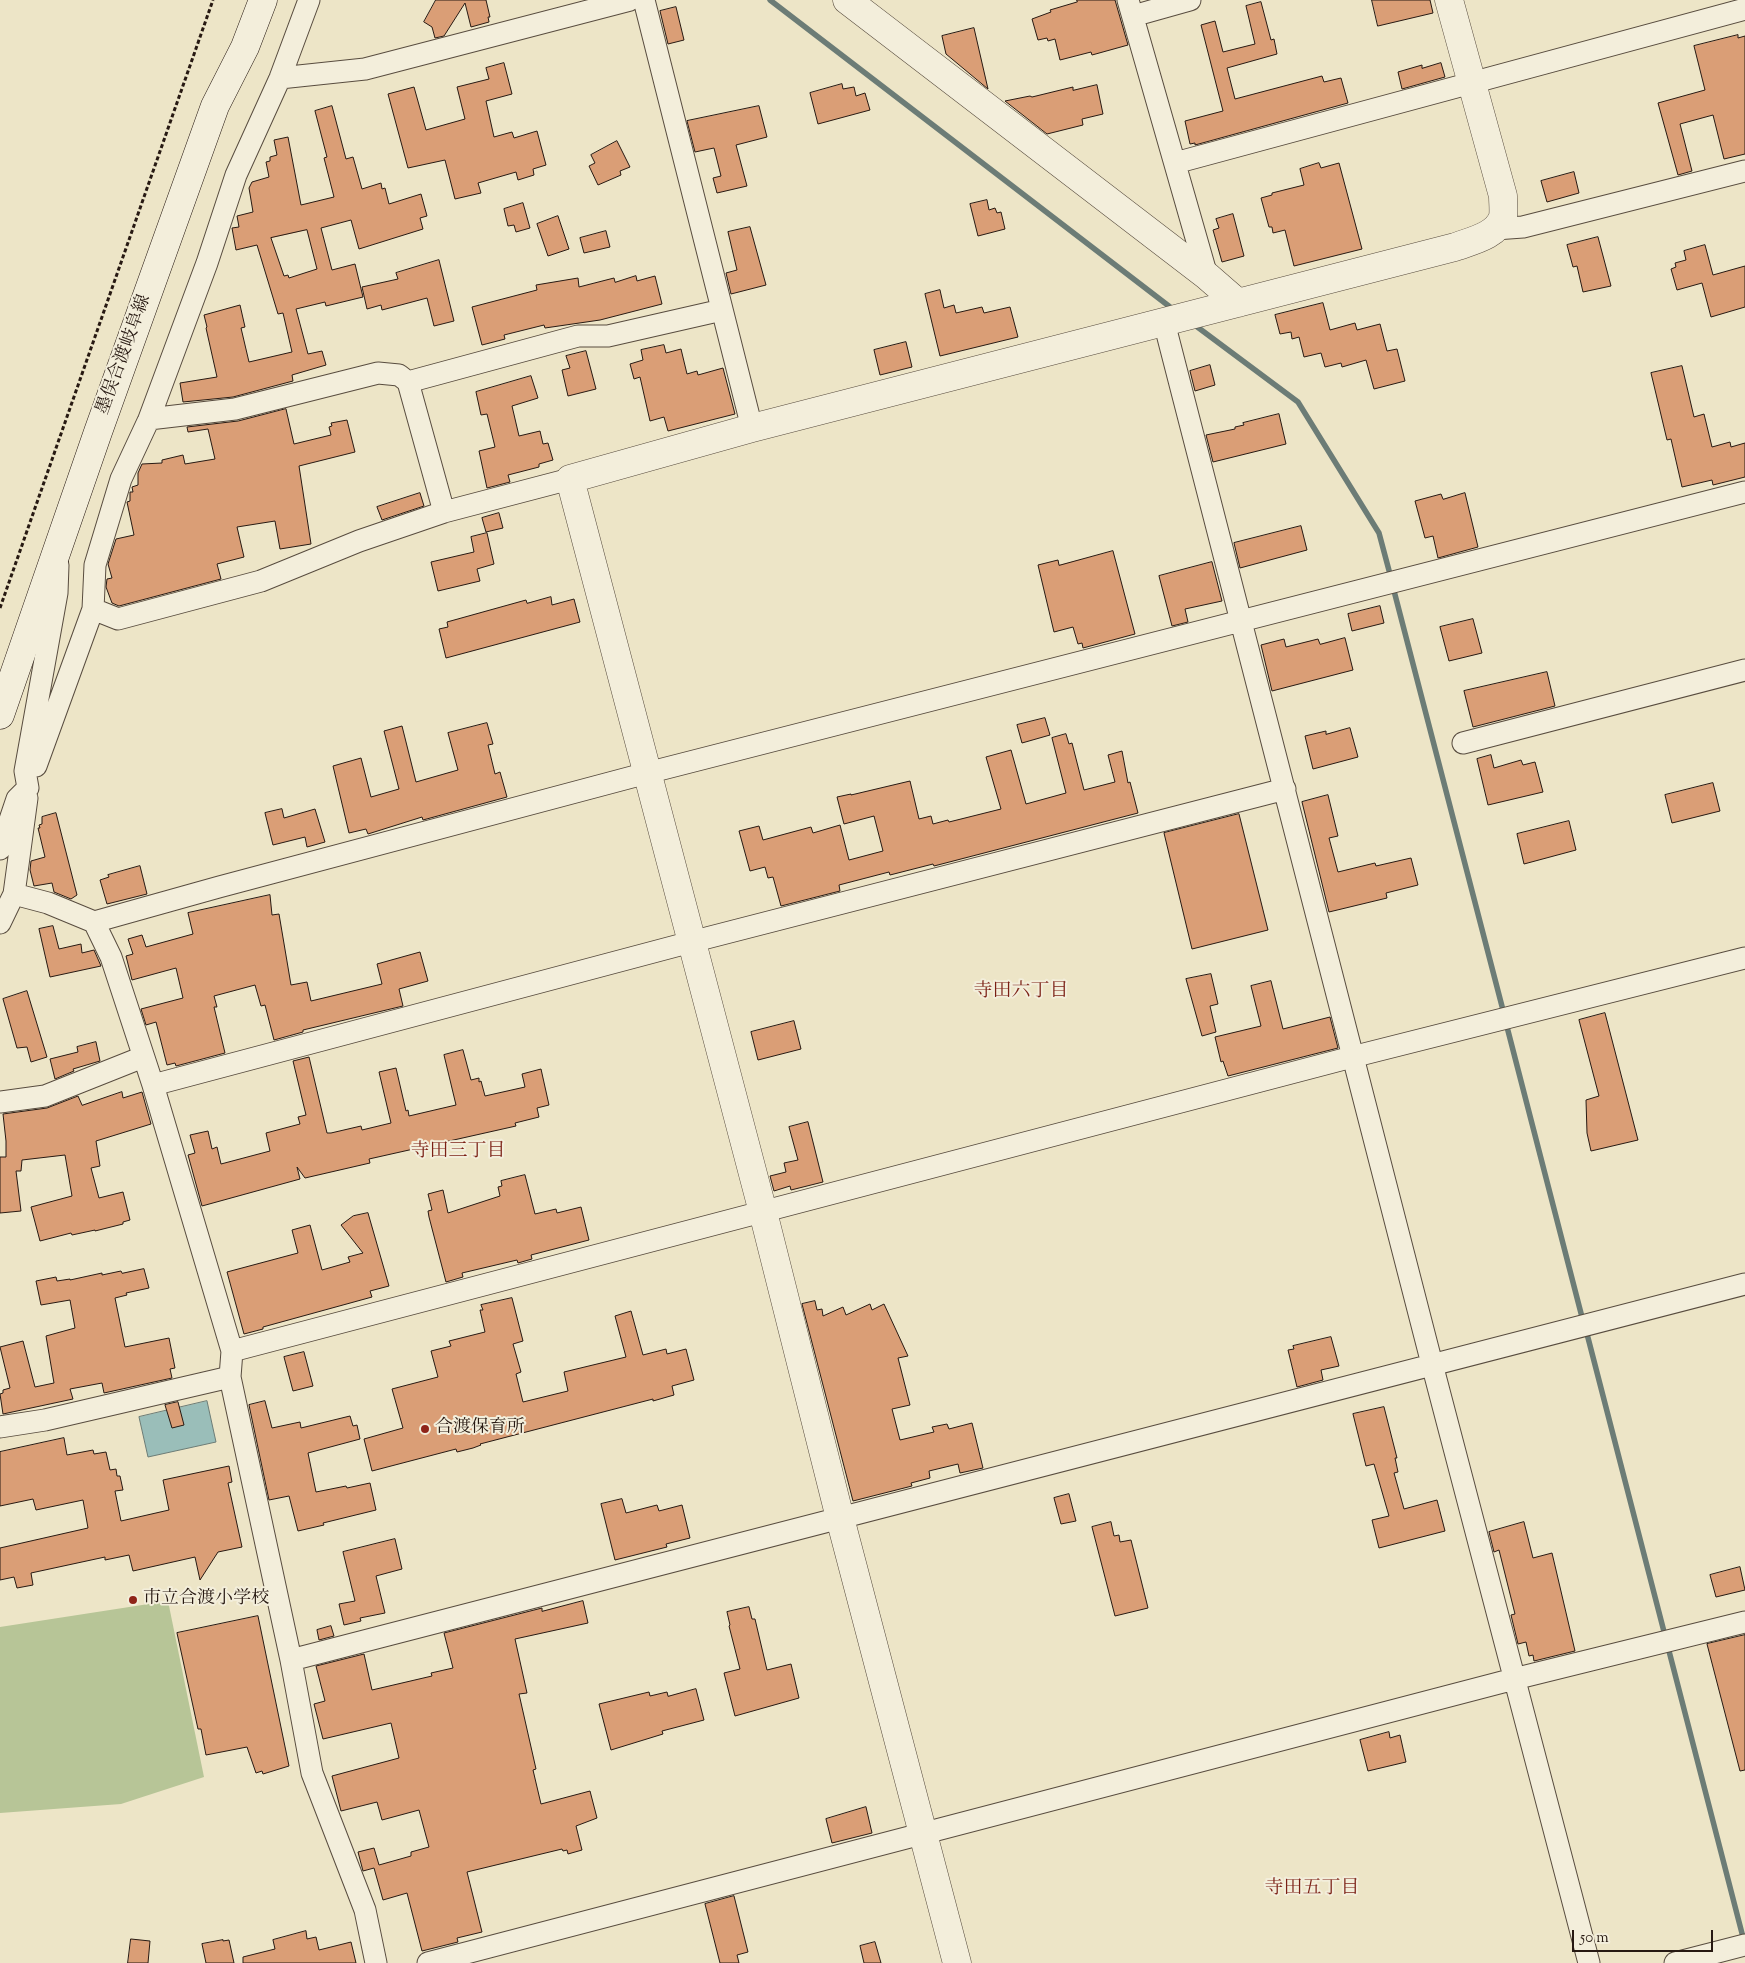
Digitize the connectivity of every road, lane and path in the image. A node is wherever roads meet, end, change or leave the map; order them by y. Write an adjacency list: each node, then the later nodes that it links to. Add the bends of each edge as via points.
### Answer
1 (213, 0): 27 (path)
2 (263, 0): 26 (street, 墨俣合渡岐阜線, via 245,47 215,106)
3 (309, 0): 11 (street)
4 (630, 0): 11 (street, via 365,69)
5 (644, 0): 18 (street)
6 (847, 0): 16 (street)
7 (1190, 0): 9 (street)
8 (1450, 0): 12 (street)
9 (1131, 8): 13 (street)
10 (1745, 9): 12 (street)
11 (280, 78): 21 (street, via 236,175 208,263)
12 (1473, 84): 13 (street); 15 (street, via 1502,196 1503,217)
13 (1176, 163): 16 (street)
14 (1745, 170): 15 (street, via 1523,226)
15 (1495, 229): 17 (street, via 1455,247)
16 (1207, 276): 17 (street)
17 (1228, 305): 19 (street)
18 (722, 310): 20 (street, via 608,336 578,336); 22 (street)
19 (1166, 322): 22 (street); 29 (street)
20 (408, 382): 21 (street, via 399,375 378,373 235,409); 25 (street)
21 (149, 419): 28 (street, via 120,479 95,565)
22 (752, 428): 23 (street)
23 (570, 478): 25 (street); 33 (street)
24 (1745, 492): 29 (street)
25 (444, 512): 28 (street, via 359,541 261,581 118,619)
26 (60, 540): 31 (street, 墨俣合渡岐阜線); 34 (street, via 57,593 25,771)
27 (0, 608)
28 (93, 609): 34 (street)
29 (1240, 620): 33 (street); 35 (street)
30 (1745, 670): 32 (street)
31 (0, 715)
32 (1463, 743)
33 (647, 773): 38 (street); 40 (street)
34 (28, 788): 36 (street, via 17,799); 37 (street)
35 (1285, 788): 40 (street); 43 (street)
36 (0, 849)
37 (14, 894): 38 (street, via 48,903); 39 (street)
38 (94, 922): 42 (street, via 111,956)
39 (0, 924)
40 (691, 942): 44 (street); 46 (street)
41 (1745, 958): 43 (street)
42 (143, 1057): 44 (street); 45 (street, via 45,1096)
43 (1352, 1057): 46 (street); 49 (street)
44 (153, 1085): 48 (street)
45 (0, 1102)
46 (763, 1212): 48 (street); 52 (street)
47 (1745, 1284): 49 (street)
48 (232, 1352): 50 (street)
49 (1432, 1364): 52 (street); 55 (street)
50 (230, 1377): 51 (street, via 45,1420); 54 (street)
51 (0, 1427)
52 (840, 1518): 54 (street); 56 (street)
53 (1745, 1622): 55 (street)
54 (291, 1660): 58 (street, via 312,1774 365,1910)
55 (1514, 1679): 56 (street); 61 (street)
56 (923, 1833): 59 (street); 60 (street)
57 (1737, 1947): 62 (street)
58 (376, 1963)
59 (428, 1963)
60 (957, 1963)
61 (1589, 1963)
62 (1675, 1963)

